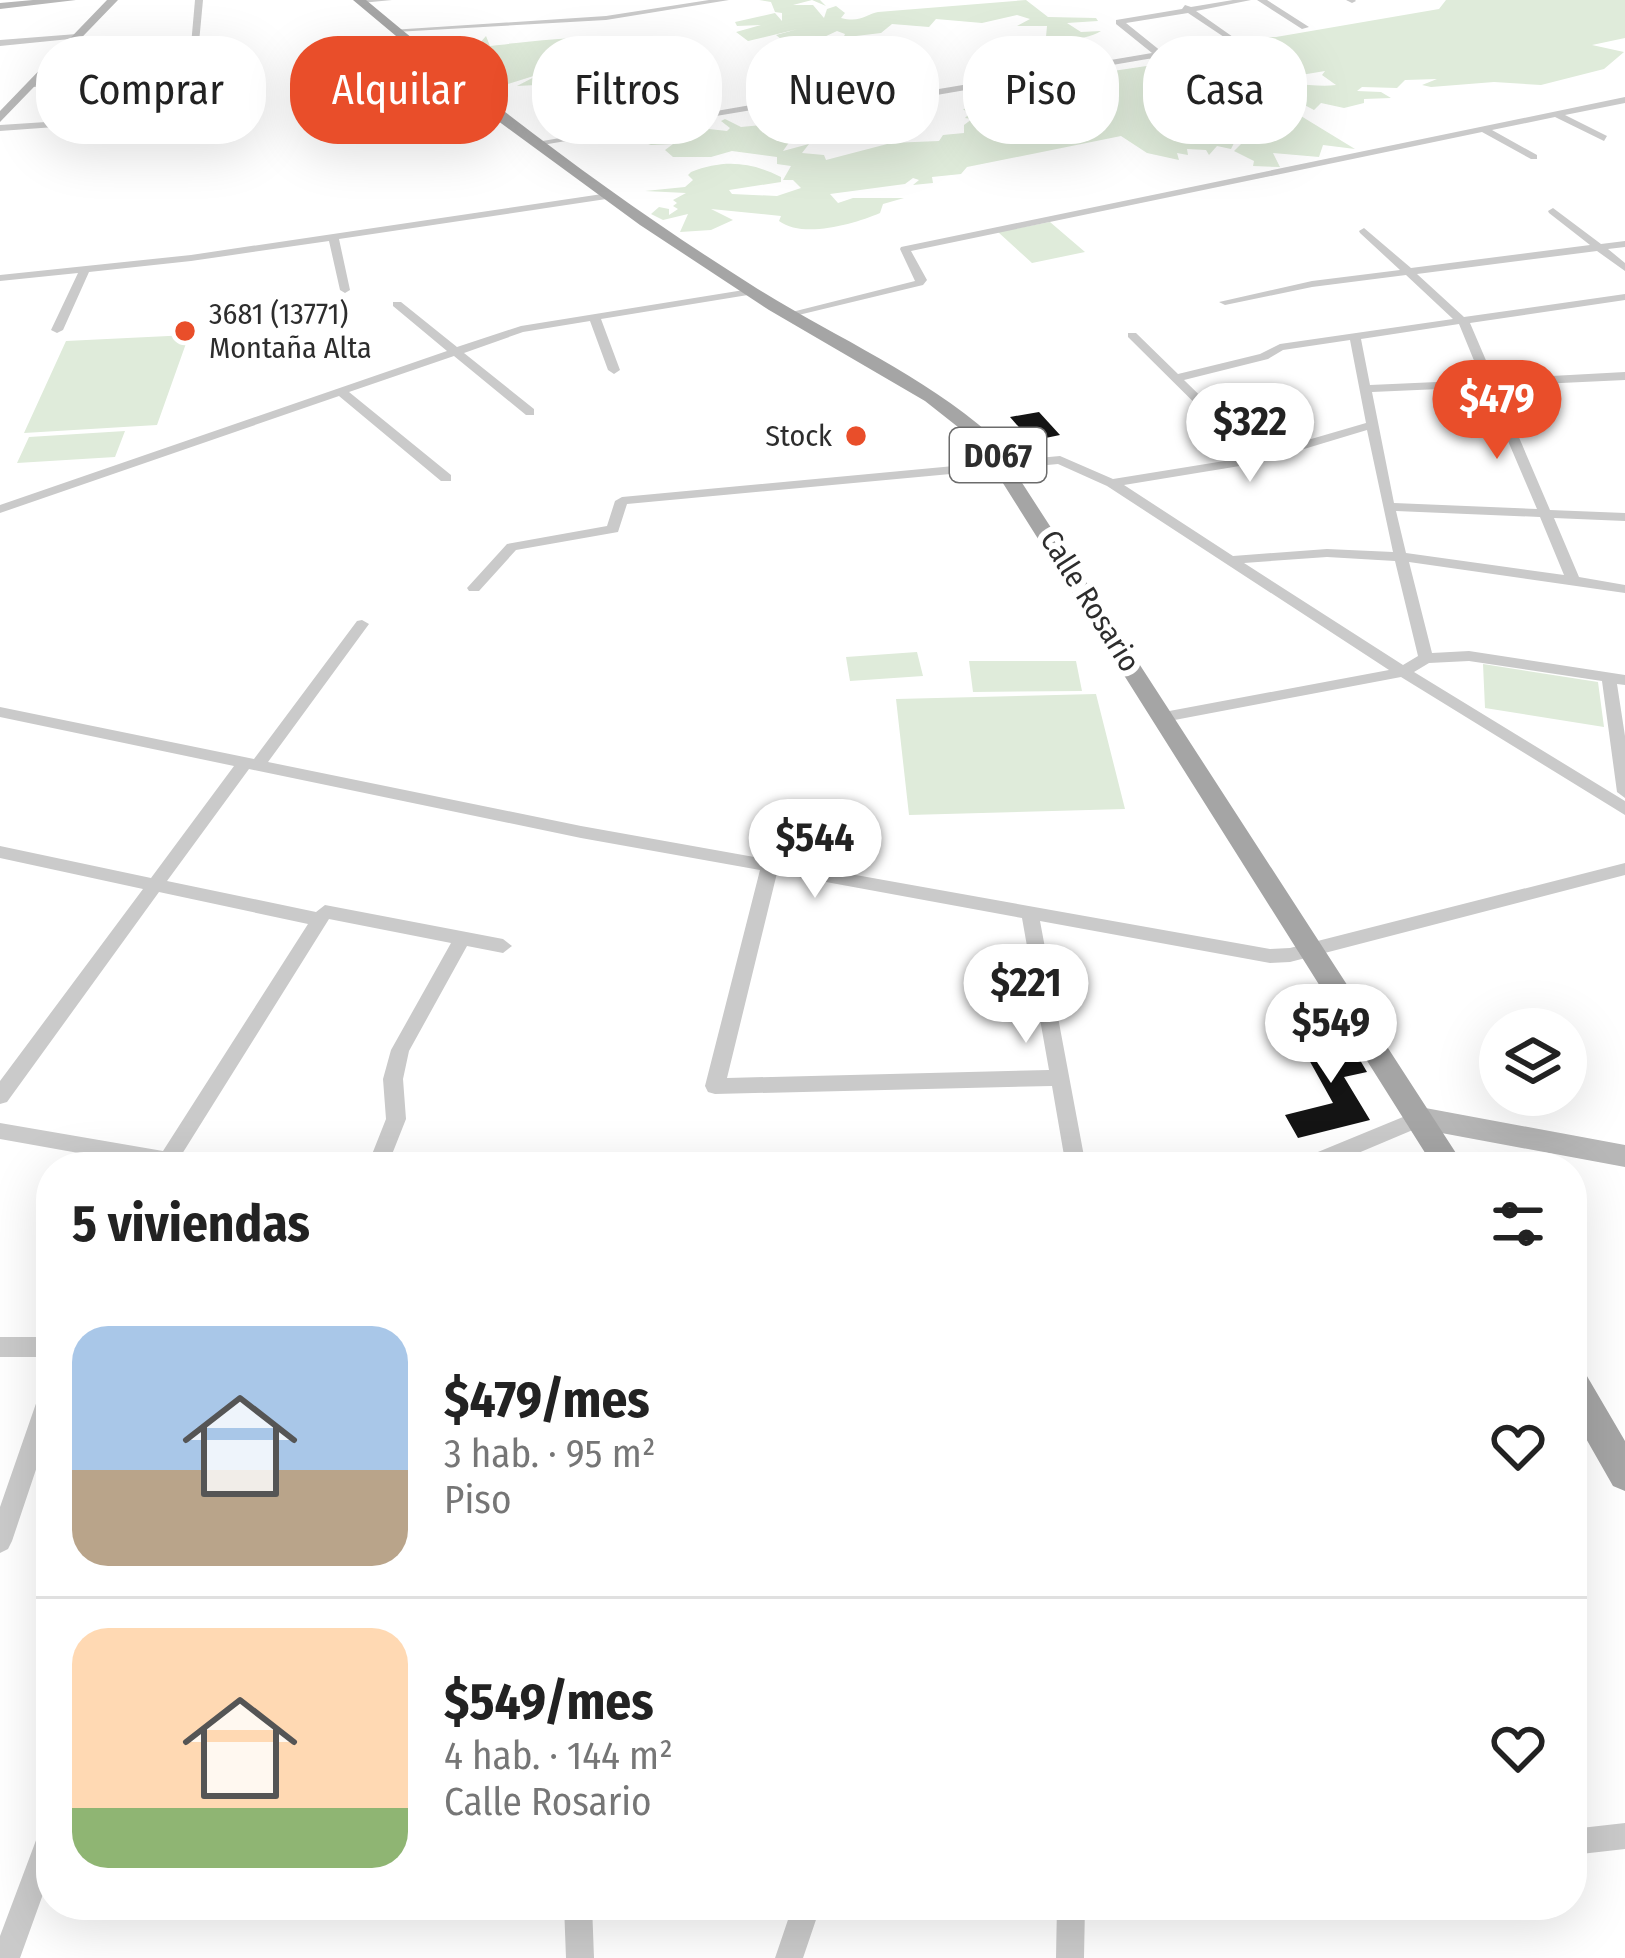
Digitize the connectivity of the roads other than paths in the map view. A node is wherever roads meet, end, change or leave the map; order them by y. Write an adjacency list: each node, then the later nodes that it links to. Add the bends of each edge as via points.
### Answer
1 (71, 0): 9 (street)
2 (113, 0): 15 (street)
3 (199, 0): 26 (street, via 189,115)
4 (388, 0): 10 (street)
5 (725, 0): 14 (street, via 606,18)
6 (1174, 0): 12 (street)
7 (1247, 0): 12 (street)
8 (1261, 0): 13 (street)
9 (47, 1): 11 (street)
10 (360, 1): 14 (main road, Calle Rosario / D067)
11 (0, 5)
12 (1188, 9): 16 (street); 22 (street, via 1119,22 1159,54)
13 (1305, 28)
14 (395, 31): 29 (main road, Calle Rosario / D067)
15 (77, 36)
16 (1226, 36)
17 (36, 40): 18 (street)
18 (0, 44)
19 (36, 81): 20 (street)
20 (33, 84): 21 (street); 25 (street)
21 (36, 84)
22 (939, 92)
23 (1625, 100): 24 (street)
24 (1556, 115): 27 (street); 28 (street)
25 (0, 118)
26 (0, 128)
27 (1482, 129): 31 (street); 47 (street, via 905,248 919,284)
28 (1604, 138)
29 (532, 140)
30 (537, 144): 32 (main road, Calle Rosario / D067)
31 (1534, 157)
32 (609, 196): 35 (street); 43 (main road, Calle Rosario / D067)
33 (1552, 211): 37 (street)
34 (1364, 231): 40 (street)
35 (333, 236): 39 (street); 42 (street)
36 (1625, 244): 37 (street)
37 (1598, 248): 38 (street); 40 (street)
38 (1625, 268)
39 (84, 272): 41 (street); 50 (street)
40 (1405, 273): 45 (street); 49 (street)
41 (0, 278)
42 (345, 290)
43 (750, 292): 47 (main road, Calle Rosario / D067); 48 (street)
44 (1625, 297): 49 (street)
45 (1225, 302)
46 (398, 304): 53 (street)
47 (786, 314): 63 (main road, Calle Rosario / D067, via 958,415)
48 (594, 316): 53 (street); 54 (street)
49 (1464, 323): 52 (street); 57 (street)
50 (57, 330)
51 (1132, 334): 56 (street)
52 (1355, 337): 56 (street, via 1280,347); 58 (street)
53 (452, 352): 59 (street); 60 (street)
54 (614, 370)
55 (1625, 376): 57 (street)
56 (1177, 378): 62 (street)
57 (1490, 383): 58 (street); 68 (street)
58 (1366, 389): 61 (street)
59 (341, 392): 64 (street); 67 (street)
60 (530, 412)
61 (1373, 432): 62 (street); 66 (street)
62 (1258, 459): 65 (street)
63 (1003, 464): 65 (street, via 1060,460); 73 (street, via 622,501 613,529 508,548); 80 (main road, Calle Rosario / D067)
64 (446, 478)
65 (1112, 483): 71 (street)
66 (1388, 507): 68 (street); 70 (street)
67 (0, 509)
68 (1544, 513): 69 (street); 72 (street)
69 (1625, 517)
70 (1400, 558): 71 (street); 72 (street); 76 (street)
71 (1232, 560): 77 (street)
72 (1574, 581): 74 (street)
73 (474, 588)
74 (1625, 589)
75 (362, 624): 81 (street)
76 (1426, 658): 77 (street); 78 (street, via 1469,656)
77 (1403, 672): 80 (street); 83 (street)
78 (1617, 679): 82 (street)
79 (0, 712): 81 (street)
80 (1164, 716): 92 (main road, Calle Rosario / D067)
81 (251, 765): 85 (street); 87 (street)
82 (1625, 792)
83 (1625, 809)
84 (4, 855): 87 (street)
85 (770, 866): 88 (street); 93 (street, via 715,1086)
86 (1625, 869): 92 (street)
87 (158, 886): 89 (street); 94 (street)
88 (1030, 914): 92 (street, via 1270,956); 93 (street)
89 (320, 920): 90 (street, via 327,911); 98 (street)
90 (463, 938): 91 (street); 99 (street, via 400,1050 396,1119)
91 (503, 946)
92 (1311, 950): 95 (main road, Calle Rosario / D067)
93 (1060, 1078): 100 (street)
94 (0, 1096)
95 (1420, 1118): 101 (street); 102 (main road, Calle Rosario / D067); 103 (street)
96 (0, 1131): 97 (street)
97 (122, 1152)
98 (173, 1152)
99 (383, 1152)
100 (1073, 1152)
101 (1339, 1152)
102 (1441, 1152)
103 (1625, 1156)
104 (0, 1347): 105 (street)
105 (36, 1348)
106 (1587, 1408): 108 (main road)
107 (36, 1436): 109 (street)
108 (1625, 1474)
109 (0, 1541)
110 (1625, 1836): 111 (street)
111 (1587, 1840)
112 (36, 1876): 116 (street)
113 (579, 1920): 117 (street)
114 (802, 1920): 118 (street)
115 (1071, 1920): 119 (street)
116 (6, 1958)
117 (580, 1958)
118 (789, 1958)
119 (1070, 1958)

